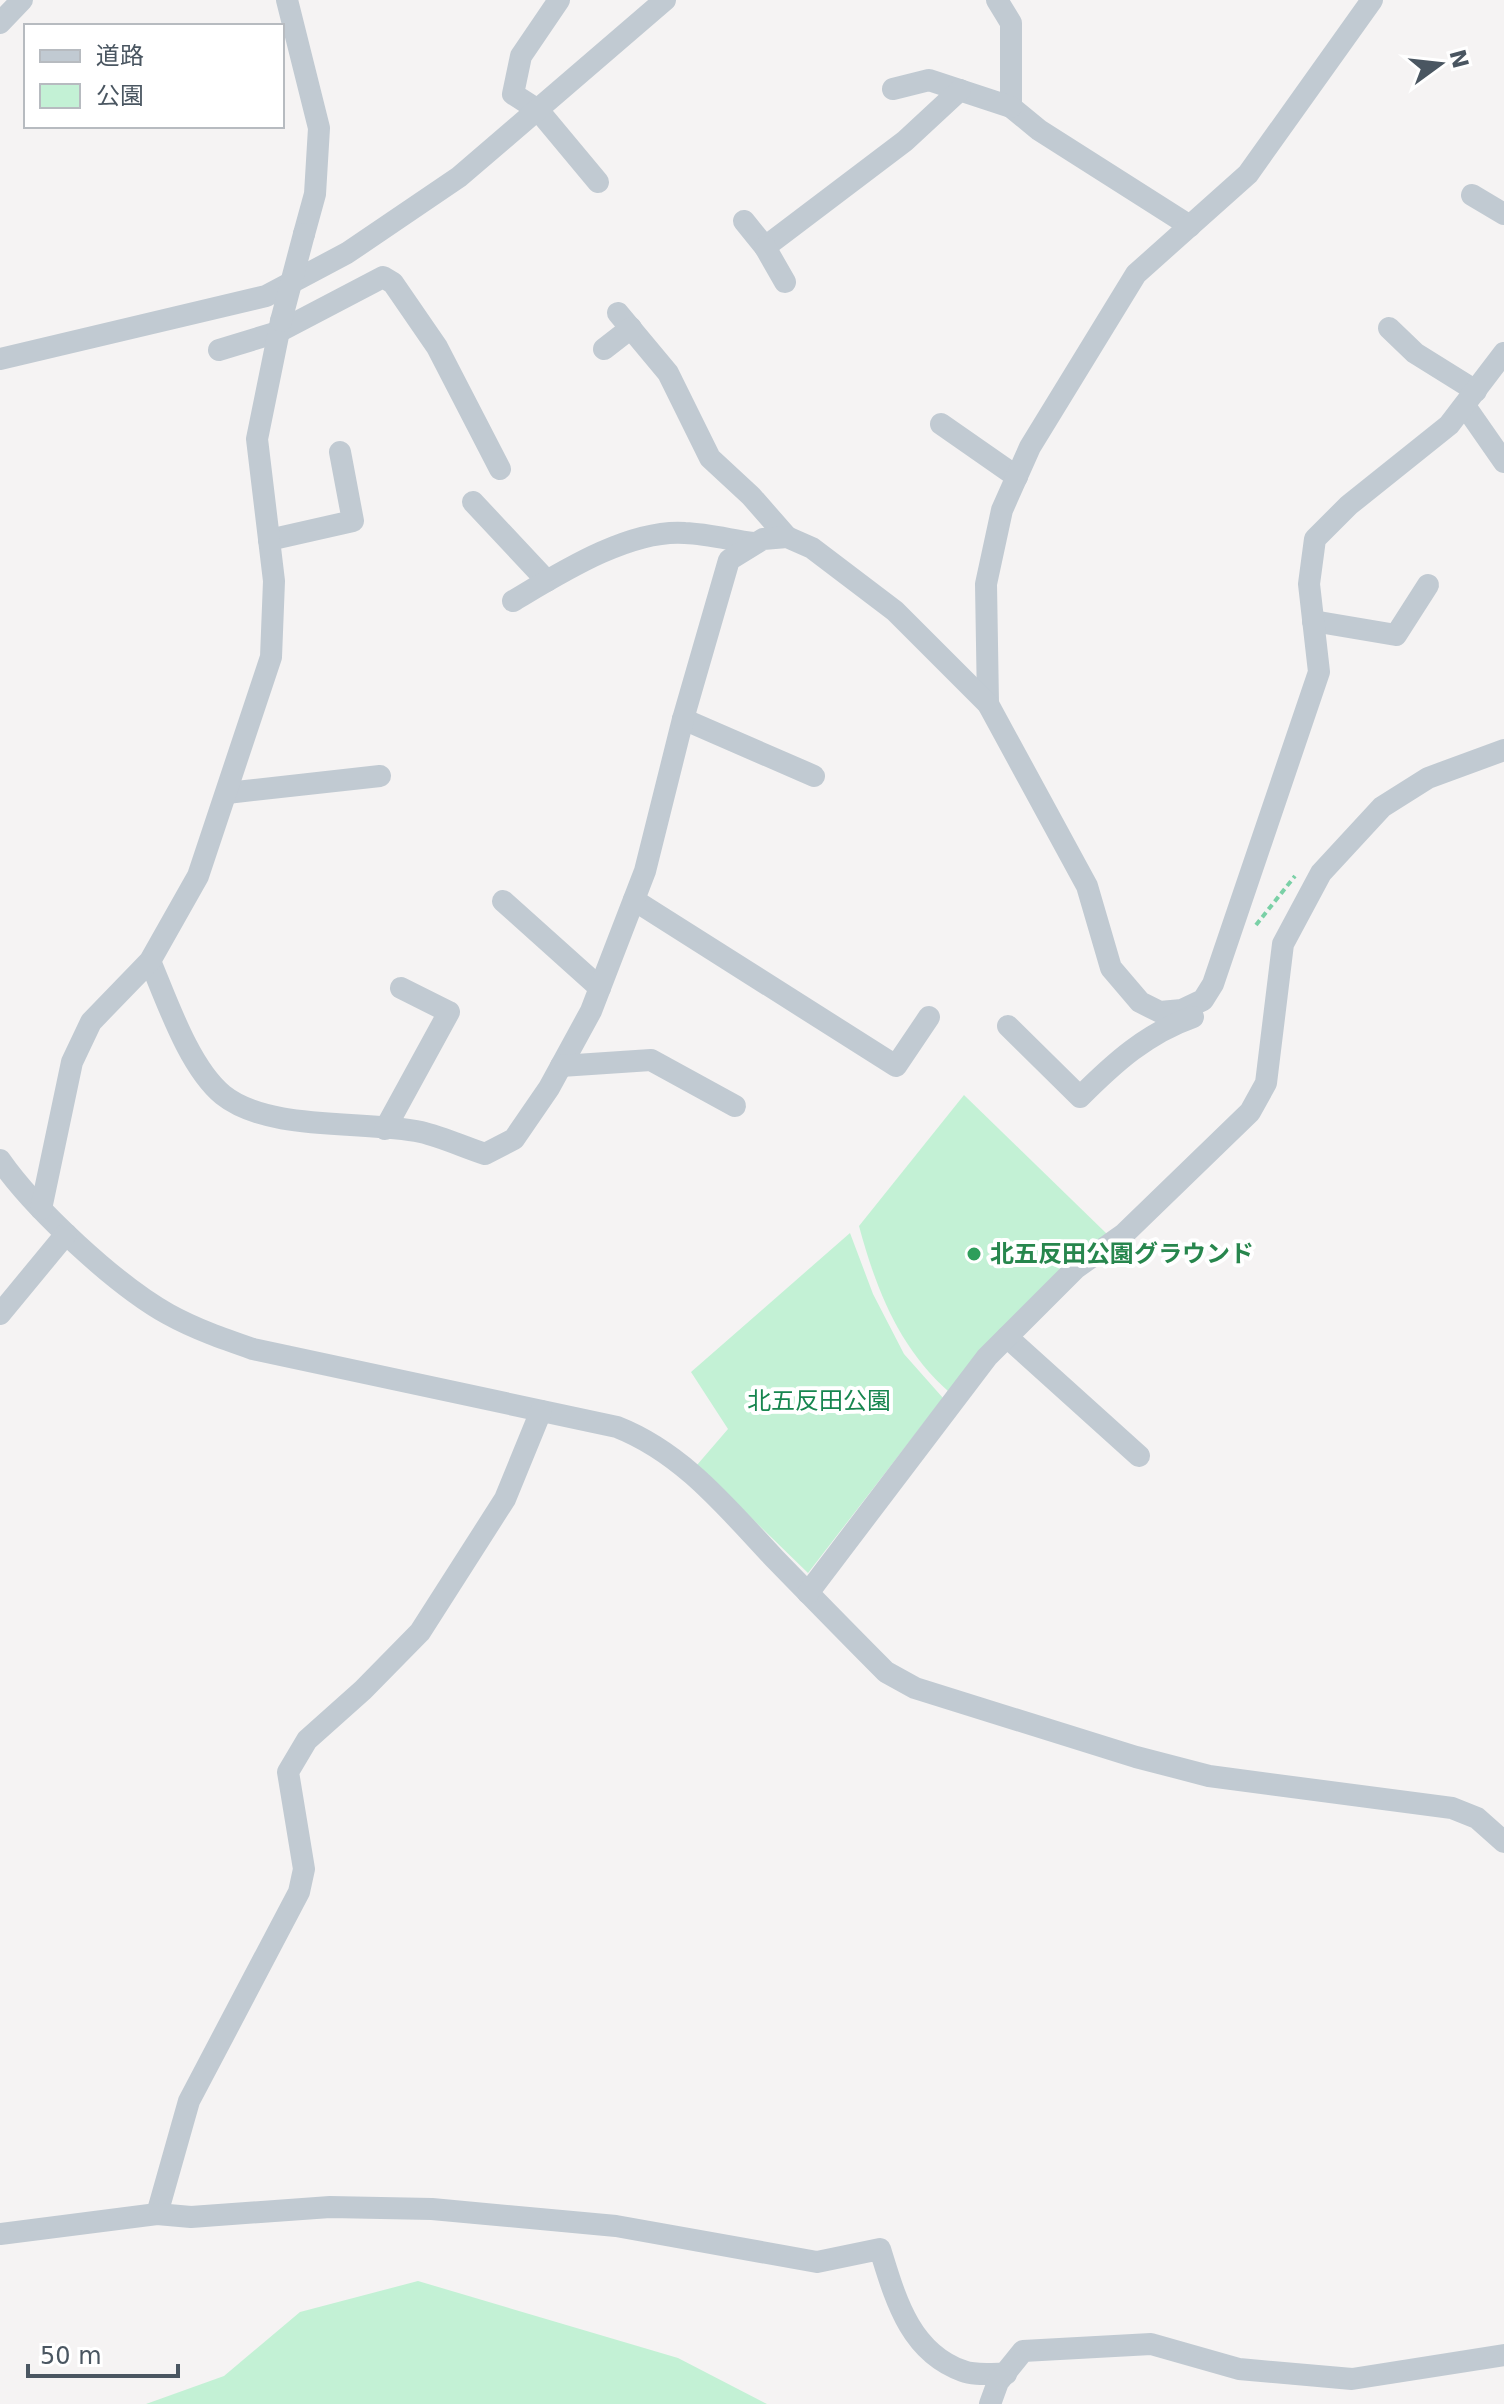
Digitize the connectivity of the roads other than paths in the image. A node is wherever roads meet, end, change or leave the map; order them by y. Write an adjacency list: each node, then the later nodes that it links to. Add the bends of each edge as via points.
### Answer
1 (22, 0): 7 (street)
2 (287, 0): 19 (street, bridge, via 319,128 315,194)
3 (559, 0): 11 (street, via 521,56 513,94)
4 (665, 0): 11 (street)
5 (997, 0): 10 (street, via 1011,23)
6 (1372, 0): 16 (street, via 1248,174)
7 (0, 23)
8 (893, 89): 9 (street, via 929,80)
9 (960, 90): 10 (street); 17 (street, via 905,141)
10 (1011, 107): 16 (street)
11 (538, 110): 12 (street); 24 (street, via 403,216 266,296)
12 (598, 182)
13 (1472, 195): 14 (street)
14 (1504, 214)
15 (744, 221): 17 (street)
16 (1190, 226): 30 (street, via 1136,274 1065,385)
17 (765, 247): 18 (street)
18 (785, 282)
19 (280, 327): 22 (street); 29 (street, via 383,277 393,283 437,347); 33 (street, via 257,439)
20 (1389, 328): 25 (street)
21 (604, 349): 32 (street, via 624,321 668,373 710,458)
22 (219, 350)
23 (1504, 353): 25 (street)
24 (0, 359)
25 (1471, 398): 28 (street); 38 (street, via 1449,425 1315,539 1309,584)
26 (941, 424): 30 (street)
27 (340, 452): 33 (street, via 353,521)
28 (1504, 462)
29 (500, 469)
30 (1017, 477): 39 (street, via 1002,510 986,584)
31 (473, 502): 35 (street)
32 (787, 537): 34 (street); 39 (street, via 812,548 895,611)
33 (269, 540): 44 (street, via 274,581 271,657)
34 (753, 543): 35 (street, via 684,532 643,536); 40 (street, via 729,560)
35 (547, 581): 37 (street)
36 (1428, 585): 38 (street, via 1396,635)
37 (513, 601)
38 (1313, 621): 50 (street, via 1319,672)
39 (988, 704): 50 (street, via 1087,886 1111,968 1140,1002 1160,1012 1182,1010 1203,1000)
40 (683, 719): 43 (street); 45 (street)
41 (1504, 750): 60 (street, via 1428,778 1382,807 1321,873 1283,944 1266,1083 1250,1112)
42 (380, 776): 44 (street)
43 (814, 776)
44 (227, 793): 47 (street, via 198,876)
45 (634, 900): 49 (street); 51 (street, via 896,1066)
46 (503, 901): 49 (street)
47 (150, 961): 55 (street, via 180,1031 223,1095 257,1112); 57 (street, via 91,1022 72,1062)
48 (401, 988): 55 (street, via 449,1012)
49 (600, 988): 53 (street)
50 (1209, 990): 52 (street, via 1213,999 1196,1016 1165,1027 1127,1053 1080,1097)
51 (929, 1017)
52 (1008, 1026)
53 (561, 1066): 54 (street, via 651,1060); 55 (street, via 514,1139 485,1154 420,1132)
54 (735, 1106)
55 (385, 1129)
56 (0, 1160): 57 (street)
57 (41, 1209): 58 (street)
58 (66, 1234): 59 (street); 61 (street, via 165,1312 211,1334 253,1349)
59 (0, 1314)
60 (1007, 1337): 62 (street); 63 (street)
61 (541, 1411): 63 (street, via 617,1427 670,1454); 65 (street, via 505,1499 420,1632 307,1740 288,1772 304,1869 299,1892 189,2101)
62 (1139, 1456)
63 (808, 1593): 64 (street, via 886,1672 941,1699 1209,1776 1452,1808 1477,1818)
64 (1504, 1842)
65 (157, 2214): 66 (street); 68 (street, via 432,2209 616,2226 817,2262 880,2249 900,2314 930,2352 964,2372)
66 (0, 2234)
67 (1504, 2355): 68 (street, via 1352,2379 1239,2369 1151,2344 1108,2344 1023,2351)
68 (1006, 2374): 69 (street)
69 (990, 2404)

